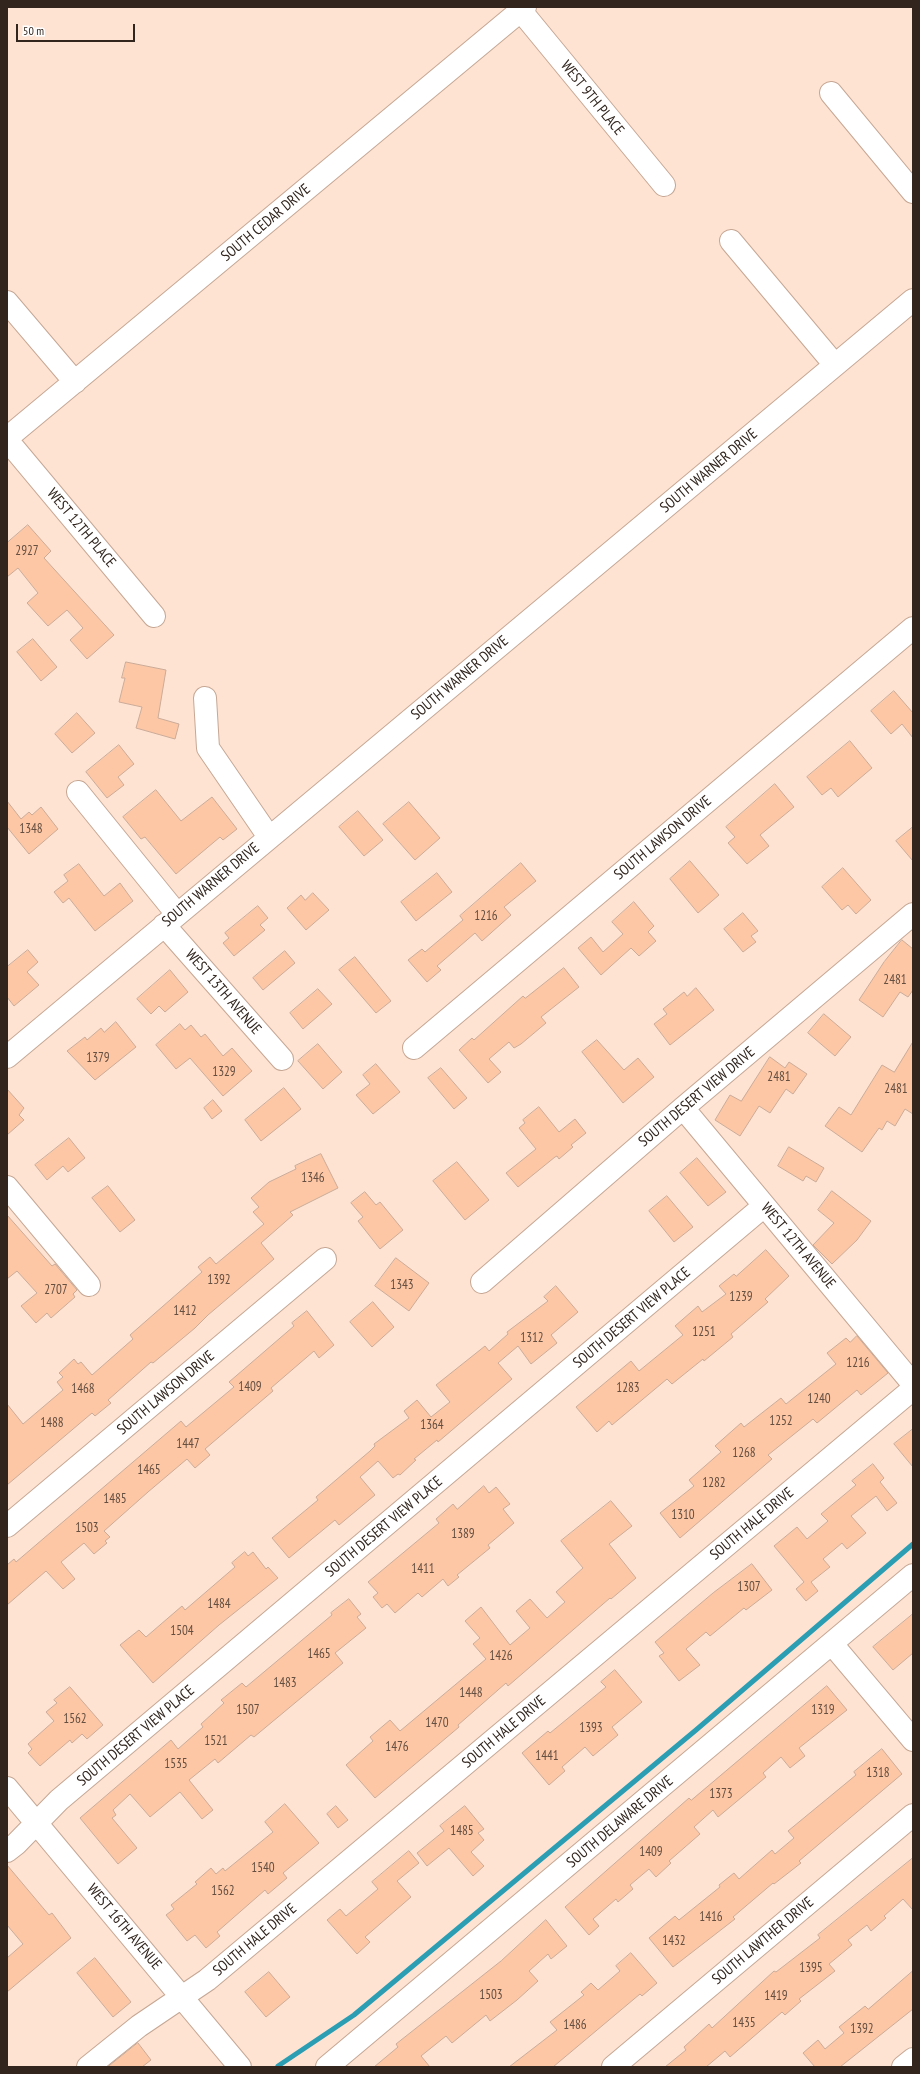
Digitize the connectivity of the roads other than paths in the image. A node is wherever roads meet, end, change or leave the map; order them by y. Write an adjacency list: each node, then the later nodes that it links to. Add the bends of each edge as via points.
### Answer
1 (523, 9): 3 (street, WEST 9TH PLACE); 9 (street, SOUTH CEDAR DRIVE)
2 (831, 93): 4 (street)
3 (664, 185)
4 (913, 192)
5 (731, 241): 8 (street)
6 (913, 300): 8 (street, SOUTH WARNER DRIVE)
7 (7, 302): 9 (street)
8 (835, 365): 15 (street, SOUTH WARNER DRIVE)
9 (75, 382): 10 (street, SOUTH CEDAR DRIVE)
10 (7, 439): 11 (street, WEST 12TH PLACE)
11 (154, 616)
12 (913, 628): 18 (street, SOUTH LAWSON DRIVE)
13 (205, 698): 15 (street, via 208,748)
14 (78, 792): 17 (street, WEST 13TH AVENUE)
15 (269, 837): 17 (street, SOUTH WARNER DRIVE)
16 (913, 914): 21 (street, SOUTH DESERT VIEW DRIVE)
17 (170, 919): 19 (street, SOUTH WARNER DRIVE); 20 (street, WEST 13TH AVENUE)
18 (414, 1048)
19 (7, 1057)
20 (282, 1059)
21 (683, 1108): 23 (street, WEST 12TH AVENUE); 25 (street, SOUTH DESERT VIEW DRIVE)
22 (7, 1187): 26 (street)
23 (764, 1206): 27 (street, WEST 12TH AVENUE); 35 (street, SOUTH DESERT VIEW PLACE)
24 (325, 1259): 29 (street, SOUTH LAWSON DRIVE)
25 (482, 1282)
26 (89, 1285)
27 (913, 1384)
28 (913, 1389): 37 (street, SOUTH HALE DRIVE, via 207,1980)
29 (7, 1526)
30 (913, 1575): 31 (street, SOUTH DELAWARE DRIVE)
31 (832, 1644): 32 (street); 41 (street, SOUTH DELAWARE DRIVE)
32 (913, 1740)
33 (7, 1788): 35 (street, WEST 16TH AVENUE)
34 (913, 1815): 42 (street, SOUTH LAWTHER DRIVE)
35 (36, 1822): 36 (street, SOUTH DESERT VIEW PLACE); 37 (street, WEST 16TH AVENUE)
36 (7, 1851)
37 (182, 1997): 39 (street, SOUTH HALE DRIVE, via 139,2026); 40 (street, WEST 16TH AVENUE)
38 (913, 2059): 43 (street)
39 (88, 2067)
40 (240, 2067)
41 (327, 2067)
42 (613, 2067)
43 (903, 2067)

